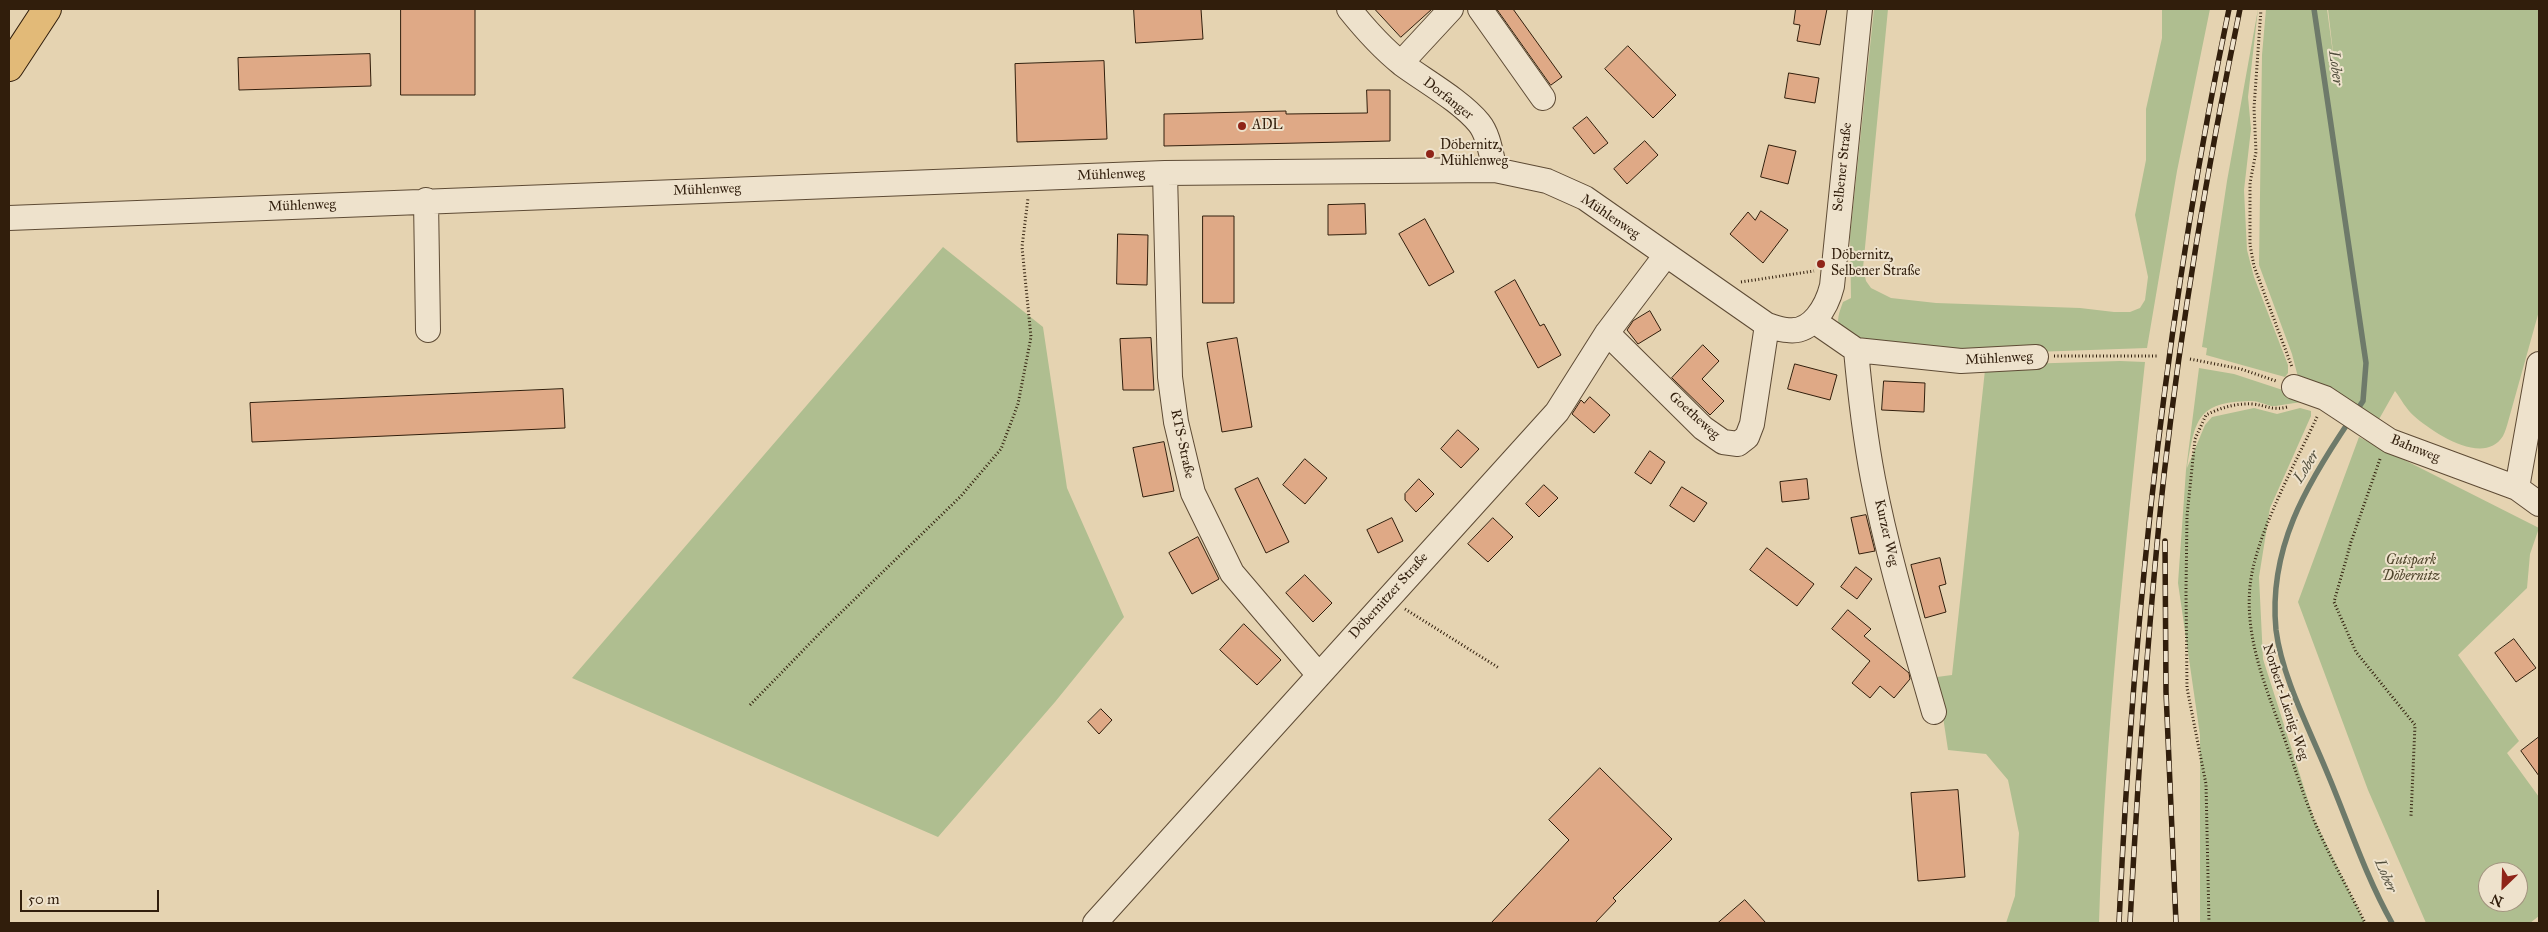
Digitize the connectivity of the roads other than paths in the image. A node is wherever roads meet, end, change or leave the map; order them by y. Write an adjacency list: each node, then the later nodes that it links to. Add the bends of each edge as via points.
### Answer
1 (47, 9): 7 (main road)
2 (1348, 9): 6 (street, Dorfanger, via 1368,34)
3 (1451, 9): 6 (street)
4 (1480, 9): 8 (street)
5 (1860, 9): 14 (street, Selbener Straße, via 1828,302)
6 (1401, 62): 9 (street, Dorfanger, via 1479,123)
7 (9, 67)
8 (1543, 98)
9 (1495, 170): 10 (street, Mühlenweg); 13 (street, Mühlenweg, via 1547,182 1585,198)
10 (1166, 173): 11 (street, Mühlenweg); 24 (street, RTS-Straße, via 1170,377 1176,422 1193,494 1232,573)
11 (426, 200): 12 (street, Mühlenweg); 16 (street)
12 (9, 218)
13 (1666, 255): 15 (street, Mühlenweg); 17 (street, Döbernitzer Straße)
14 (1814, 321): 15 (street, Mühlenweg, via 1789,331); 18 (street, Mühlenweg)
15 (1767, 325): 17 (street, Goetheweg, via 1752,424 1747,436 1738,444 1723,442 1703,428)
16 (428, 330)
17 (1607, 333): 24 (street, Döbernitzer Straße, via 1557,412)
18 (1856, 350): 19 (street, Mühlenweg, via 1961,361); 25 (street, Kurzer Weg, via 1873,480)
19 (2036, 357)
20 (2539, 364): 22 (street)
21 (2294, 387): 22 (street, Bahnweg, via 2328,400 2390,440)
22 (2517, 488): 23 (street, Bahnweg)
23 (2539, 504)
24 (1318, 674): 26 (street, Döbernitzer Straße)
25 (1934, 712)
26 (1095, 923)

